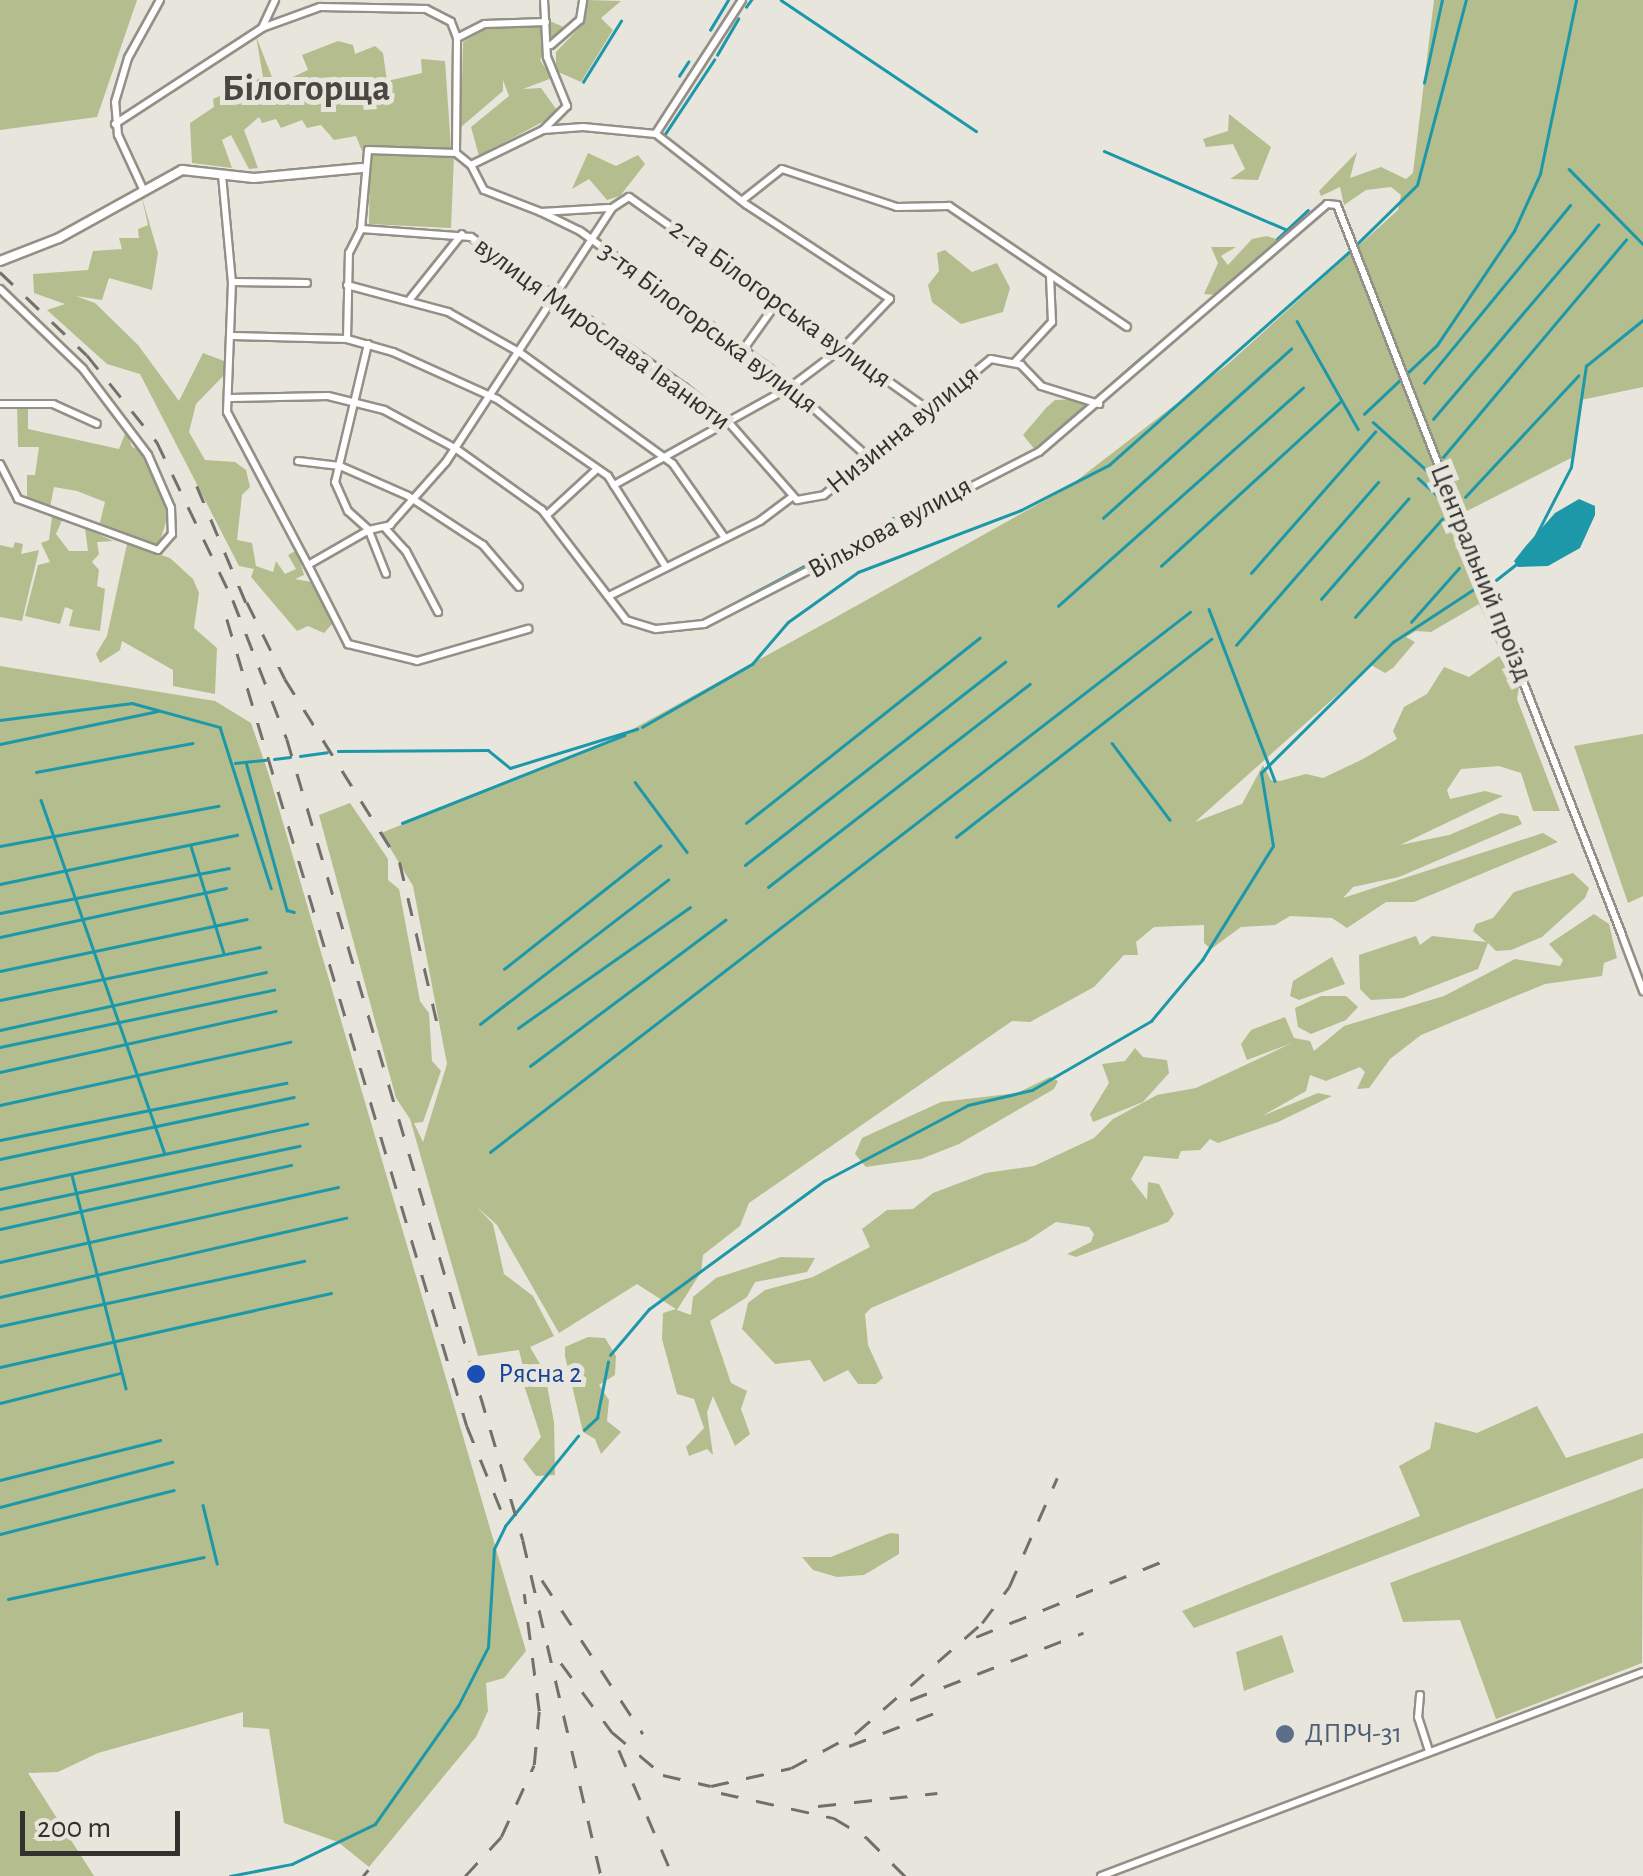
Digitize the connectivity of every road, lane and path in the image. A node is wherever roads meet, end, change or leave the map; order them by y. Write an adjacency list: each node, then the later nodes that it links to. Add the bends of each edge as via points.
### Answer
1 (160, 0): 10 (street, via 123,70)
2 (275, 0): 7 (street)
3 (544, 0): 6 (street)
4 (582, 0): 9 (street, via 580,20)
5 (742, 0): 12 (street)
6 (546, 22): 8 (street, via 485,24); 9 (street)
7 (262, 28): 8 (street, via 320,6 426,9 452,22); 10 (street)
8 (457, 38): 13 (street)
9 (550, 45): 11 (street, via 550,74 567,106)
10 (115, 124): 17 (street)
11 (543, 130): 12 (street); 14 (street)
12 (656, 134): 18 (street)
13 (456, 154): 14 (street, 3-тя Білогорська вулиця); 15 (street, via 368,150)
14 (471, 165): 21 (street, 3-тя Білогорська вулиця, via 484,190)
15 (362, 168): 16 (street); 22 (street)
16 (222, 175): 17 (street, via 182,170); 27 (street)
17 (143, 188): 25 (street, via 59,238)
18 (744, 199): 26 (street, via 782,169 897,207 958,210); 38 (street, via 890,299)
19 (612, 208): 21 (street); 24 (street); 33 (street, 2-га Білогорська вулиця, via 629,198)
20 (1343, 210): 47 (street, Вільхова вулиця, via 1327,204); 72 (street, Центральний проїзд, via 1404,387)
21 (541, 212): 24 (street, 3-тя Білогорська вулиця)
22 (360, 228): 23 (street, вулиця Мирослава Іванюти); 29 (street, via 349,254)
23 (462, 234): 31 (street, вулиця Мирослава Іванюти); 32 (street)
24 (590, 239): 31 (street); 39 (street, 3-тя Білогорська вулиця)
25 (0, 261)
26 (1048, 272): 34 (street); 41 (street, via 1052,322)
27 (232, 282): 28 (street); 35 (street)
28 (307, 283)
29 (348, 285): 32 (street); 36 (street)
30 (0, 289): 55 (street, via 83,369 148,455 172,508 172,534 158,550 18,499)
31 (554, 295): 40 (street); 50 (street, вулиця Мирослава Іванюти)
32 (410, 299): 40 (street)
33 (778, 301): 38 (street, 2-га Білогорська вулиця); 39 (street)
34 (1128, 327)
35 (232, 336): 36 (street); 44 (street)
36 (347, 339): 37 (street)
37 (368, 344): 43 (street); 45 (street)
38 (845, 346): 42 (street); 48 (street, 2-га Білогорська вулиця)
39 (743, 350): 42 (street, 3-тя Білогорська вулиця)
40 (519, 352): 43 (street); 54 (street)
41 (1013, 364): 47 (street, Низинна вулиця, via 1041,386); 48 (street, Низинна вулиця, via 991,359)
42 (792, 386): 50 (street); 52 (street, 3-тя Білогорська вулиця)
43 (487, 396): 51 (street); 57 (street)
44 (230, 398): 45 (street); 65 (street, via 227,412)
45 (354, 399): 51 (street, Вільхова вулиця); 56 (street)
46 (0, 404): 49 (street, via 53,404)
47 (1099, 404): 69 (street, Вільхова вулиця, via 1039,452 720,619 647,628 626,620)
48 (930, 411): 52 (street, Низинна вулиця)
49 (97, 424)
50 (731, 425): 54 (street); 59 (street, вулиця Мирослава Іванюти)
51 (455, 448): 60 (street); 61 (street, Вільхова вулиця)
52 (870, 459): 59 (street, Низинна вулиця, via 814,500)
53 (298, 461): 56 (street)
54 (668, 461): 58 (street); 64 (street)
55 (0, 464)
56 (340, 466): 60 (street); 63 (street, via 338,494)
57 (598, 468): 58 (street); 61 (street)
58 (614, 485): 66 (street)
59 (791, 498): 64 (street)
60 (414, 500): 62 (street); 68 (street, via 482,544)
61 (547, 516): 69 (street, Вільхова вулиця)
62 (385, 528): 63 (street); 70 (street)
63 (369, 530): 65 (street); 67 (street)
64 (725, 538): 66 (street)
65 (308, 565): 71 (street, via 348,644 417,661)
66 (666, 567): 69 (street)
67 (386, 574)
68 (519, 587)
69 (608, 596)
70 (438, 612)
71 (528, 629)
72 (1643, 991)
73 (1643, 1672): 75 (street)
74 (1420, 1695): 75 (street, via 1418,1717)
75 (1429, 1751): 76 (street)
76 (1101, 1876)

